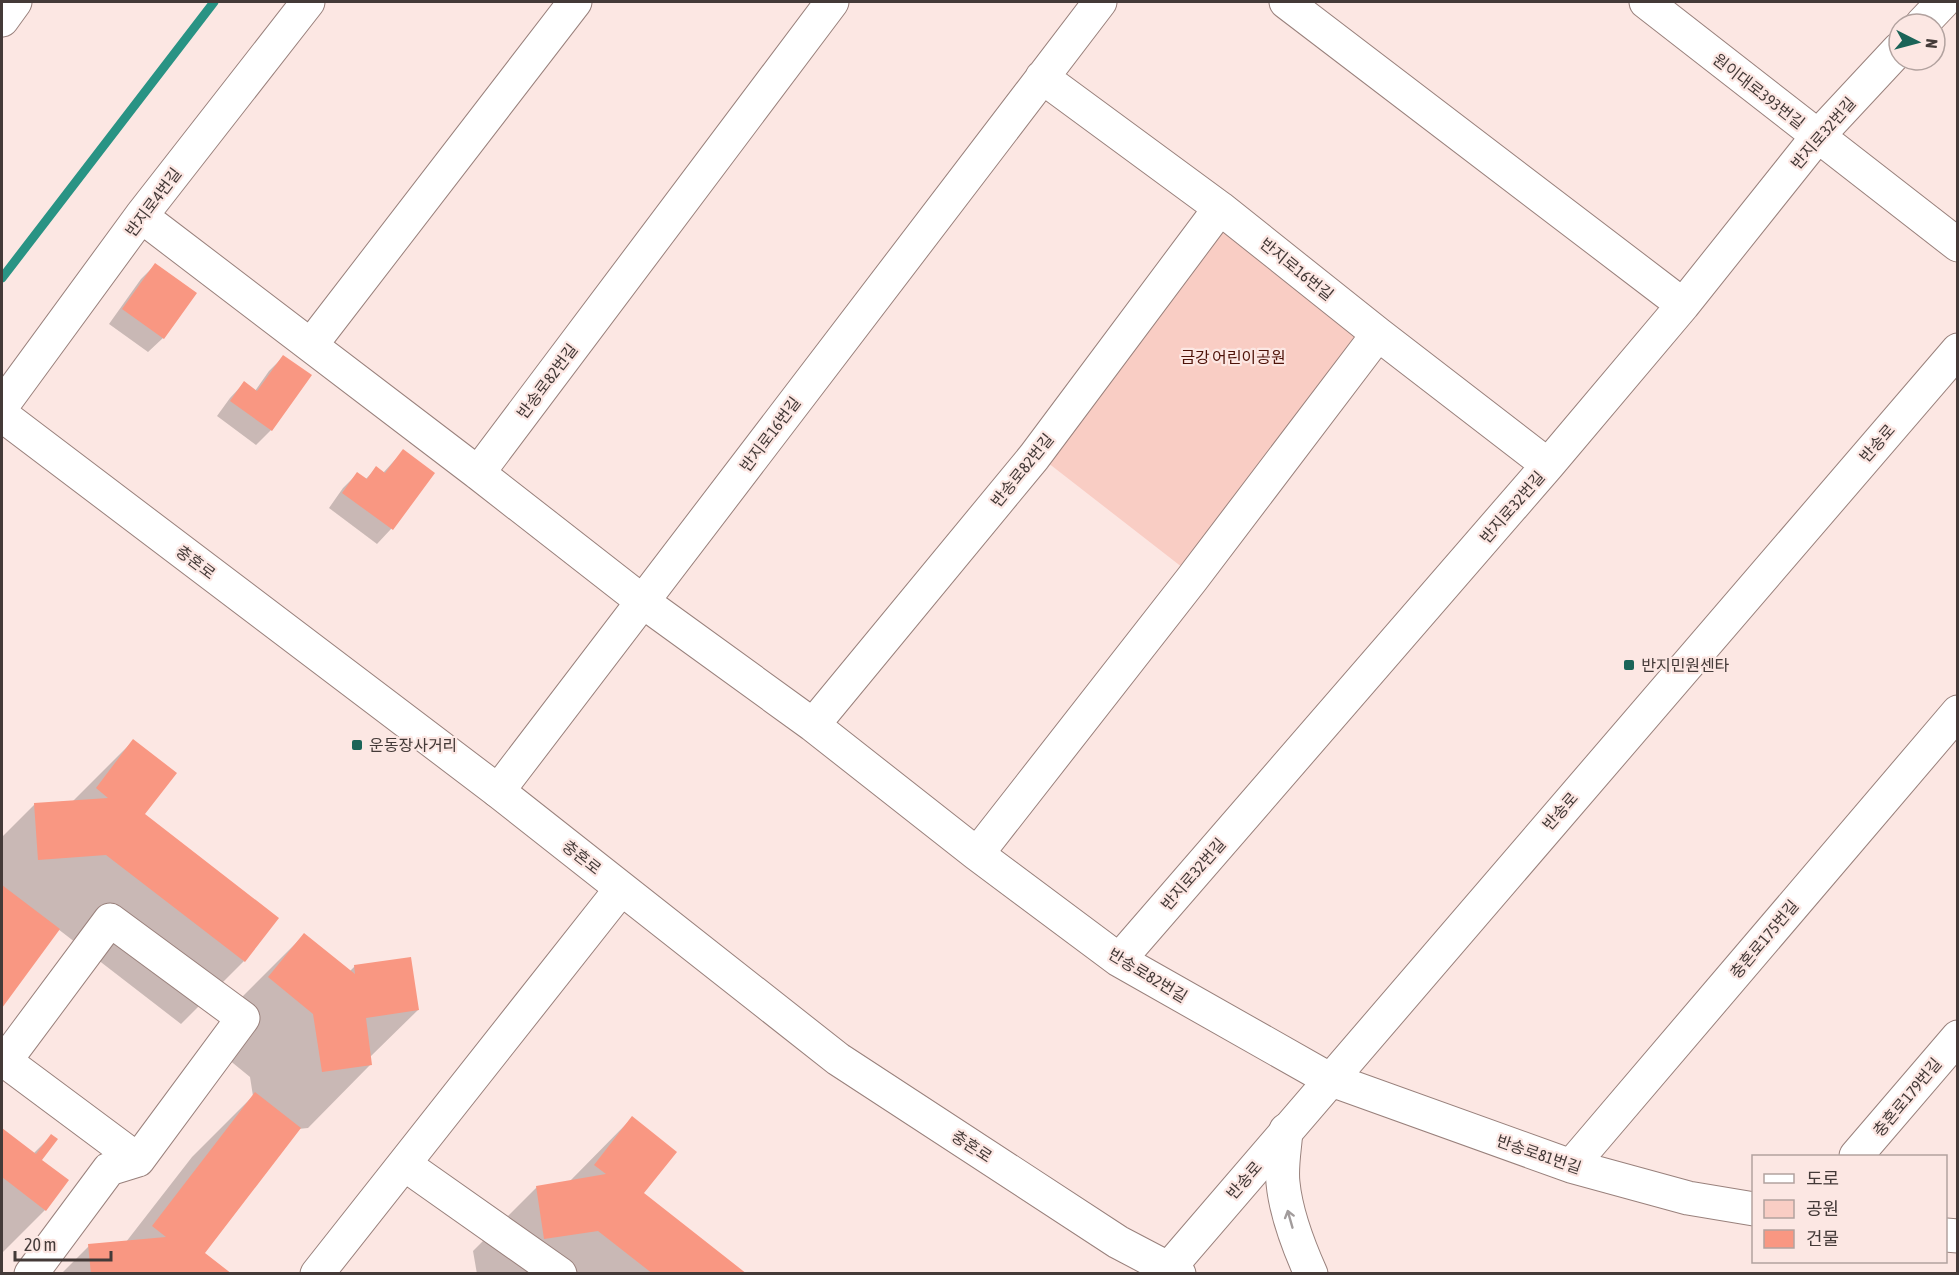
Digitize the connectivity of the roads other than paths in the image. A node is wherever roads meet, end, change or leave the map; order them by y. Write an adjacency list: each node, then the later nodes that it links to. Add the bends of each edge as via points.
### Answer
1 (15, 2): 8 (street)
2 (308, 2): 13 (street, 반지로4번길)
3 (575, 2): 17 (street)
4 (832, 2): 22 (street, 반송로82번길)
5 (1100, 2): 10 (street, 반지로16번길)
6 (1286, 2): 15 (street)
7 (1646, 2): 11 (street, 원이대로393번길)
8 (2, 20)
9 (1887, 61): 11 (street, 반지로32번길)
10 (1042, 77): 12 (street, 반지로16번길); 23 (street, 반지로16번길)
11 (1817, 137): 14 (street, 원이대로393번길); 15 (street, 반지로32번길)
12 (1220, 208): 16 (street, 반지로16번길); 25 (street, 반송로82번길, via 1034,457)
13 (141, 216): 17 (street, 반송로82번길); 19 (street, 반지로4번길)
14 (1958, 245)
15 (1683, 305): 21 (street, 반지로32번길)
16 (1378, 334): 21 (street, 반지로16번길); 27 (street)
17 (311, 345): 22 (street, 반송로82번길)
18 (1958, 350): 31 (street, 반송로)
19 (2, 406)
20 (2, 415): 26 (street, 충혼로)
21 (1548, 465): 29 (street, 반지로32번길)
22 (478, 473): 23 (street, 반송로82번길)
23 (642, 601): 25 (street, 반송로82번길); 26 (street, 반지로16번길)
24 (1958, 712): 36 (street, 충혼로175번길)
25 (813, 725): 27 (street, 반송로82번길)
26 (498, 791): 28 (street, 충혼로)
27 (977, 854): 29 (street, 반송로82번길)
28 (621, 889): 35 (street); 38 (street, 충혼로, via 838,1059)
29 (1119, 960): 31 (street, 반송로82번길)
30 (1958, 1037): 33 (street, 충혼로179번길)
31 (1329, 1079): 32 (street, 반송로); 36 (street, 반송로81번길)
32 (1286, 1130): 38 (street, 반송로); 42 (street, one-way to 32, via 1299,1248 1282,1181)
33 (1857, 1155)
34 (138, 1160): 34 (street, via 243,1018 110,920 5,1061); 39 (street, via 109,1168)
35 (404, 1164): 40 (street); 41 (street)
36 (1571, 1166): 37 (street, 반송로81번길, via 1688,1198)
37 (1752, 1209)
38 (1170, 1272)
39 (31, 1274)
40 (317, 1274)
41 (560, 1274)
42 (1311, 1274)

